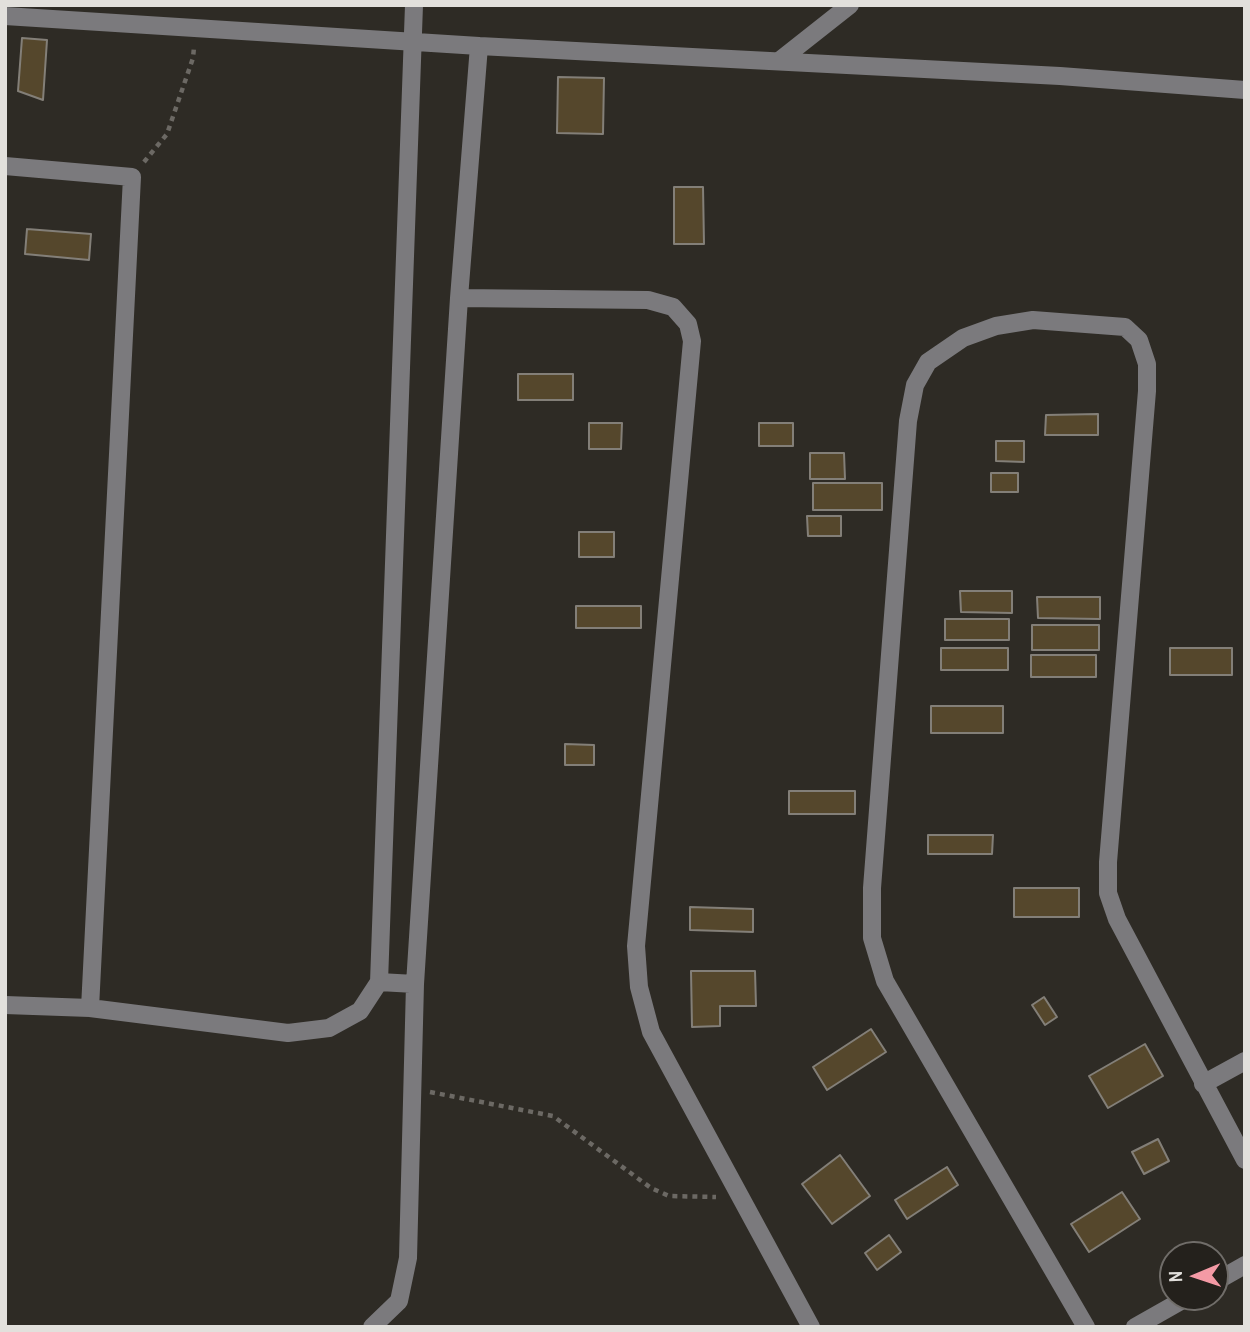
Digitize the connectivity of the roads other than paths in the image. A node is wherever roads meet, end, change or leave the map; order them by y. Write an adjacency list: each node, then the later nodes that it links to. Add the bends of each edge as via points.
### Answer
1 (414, 5): 4 (street)
2 (849, 5): 6 (street)
3 (5, 16): 4 (street)
4 (412, 42): 5 (street); 10 (street)
5 (480, 46): 6 (street); 9 (street)
6 (779, 61): 7 (street)
7 (1245, 90)
8 (5, 166): 13 (street, via 132,177)
9 (459, 298): 11 (street); 21 (street, via 649,299 673,307 688,324 692,341 636,946 639,987 651,1032)
10 (379, 982): 11 (street); 13 (street, via 360,1011 329,1028 288,1033)
11 (415, 984): 20 (street, via 408,1258 398,1301)
12 (5, 1005): 13 (street)
13 (90, 1008)
14 (1245, 1061): 15 (street)
15 (1203, 1084): 16 (street); 22 (street, via 1117,919 1108,893 1147,363 1139,340 1125,327 1033,320 996,326 963,338 928,362 915,385 908,421 872,938 885,981)
16 (1245, 1160)
17 (1245, 1265): 18 (street)
18 (1229, 1274)
19 (1163, 1311): 23 (street)
20 (372, 1327)
21 (811, 1327)
22 (1086, 1327)
23 (1135, 1327)

